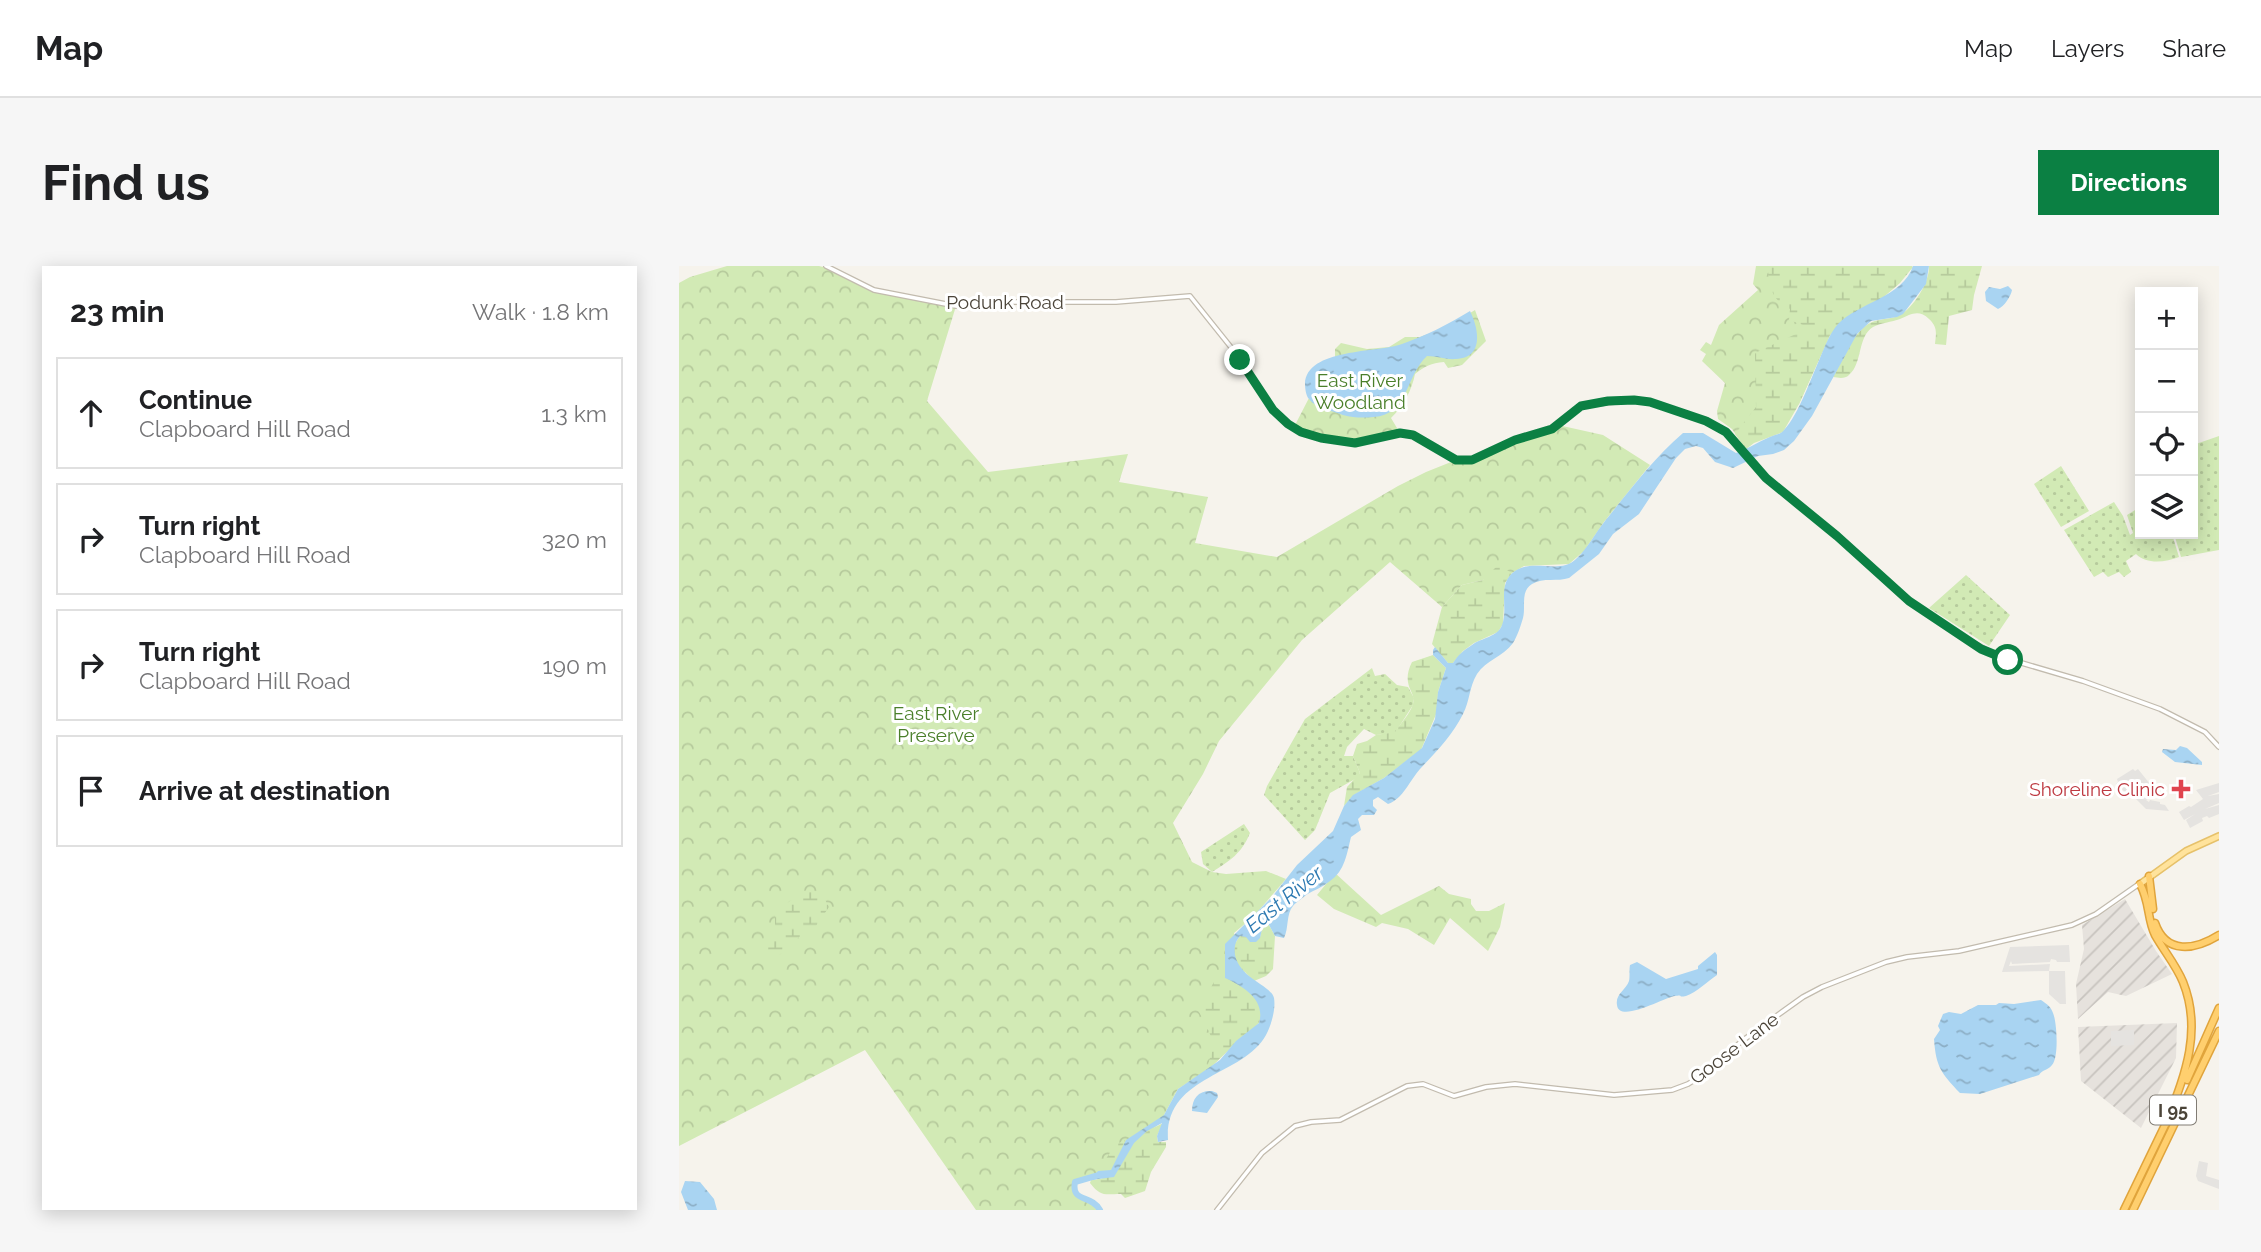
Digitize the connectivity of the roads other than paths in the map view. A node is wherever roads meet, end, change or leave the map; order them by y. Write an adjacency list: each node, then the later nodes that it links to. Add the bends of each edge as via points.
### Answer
1 (826, 266): 2 (street, Podunk Road, via 874,290 956,306 1190,296 1273,410 1310,436 1339,442 1400,433 1413,435 1456,460 1472,460 1552,429 1581,406 1608,401 1650,402 1706,421 1726,432 1766,478 1909,601 1981,649 2160,709 2205,732)
2 (2219, 747)
3 (2219, 836): 4 (main road, Goose Lane, via 2186,851)
4 (2150, 876): 5 (main road, Goose Lane); 6 (highway, via 2155,924 2166,941 2196,946)
5 (2140, 884): 9 (highway, via 2154,933 2182,980 2191,1011 2190,1057); 10 (street, Goose Lane, via 2073,925 1886,962 1822,987 1788,1007 1704,1074 1672,1090 1614,1095 1515,1084 1454,1096 1418,1084 1339,1121 1303,1123 1262,1153)
6 (2219, 935)
7 (2219, 1008): 9 (highway, I 95)
8 (2219, 1031): 12 (highway, I 95)
9 (2166, 1124): 11 (highway, I 95)
10 (1217, 1210)
11 (2124, 1210)
12 (2133, 1210)

